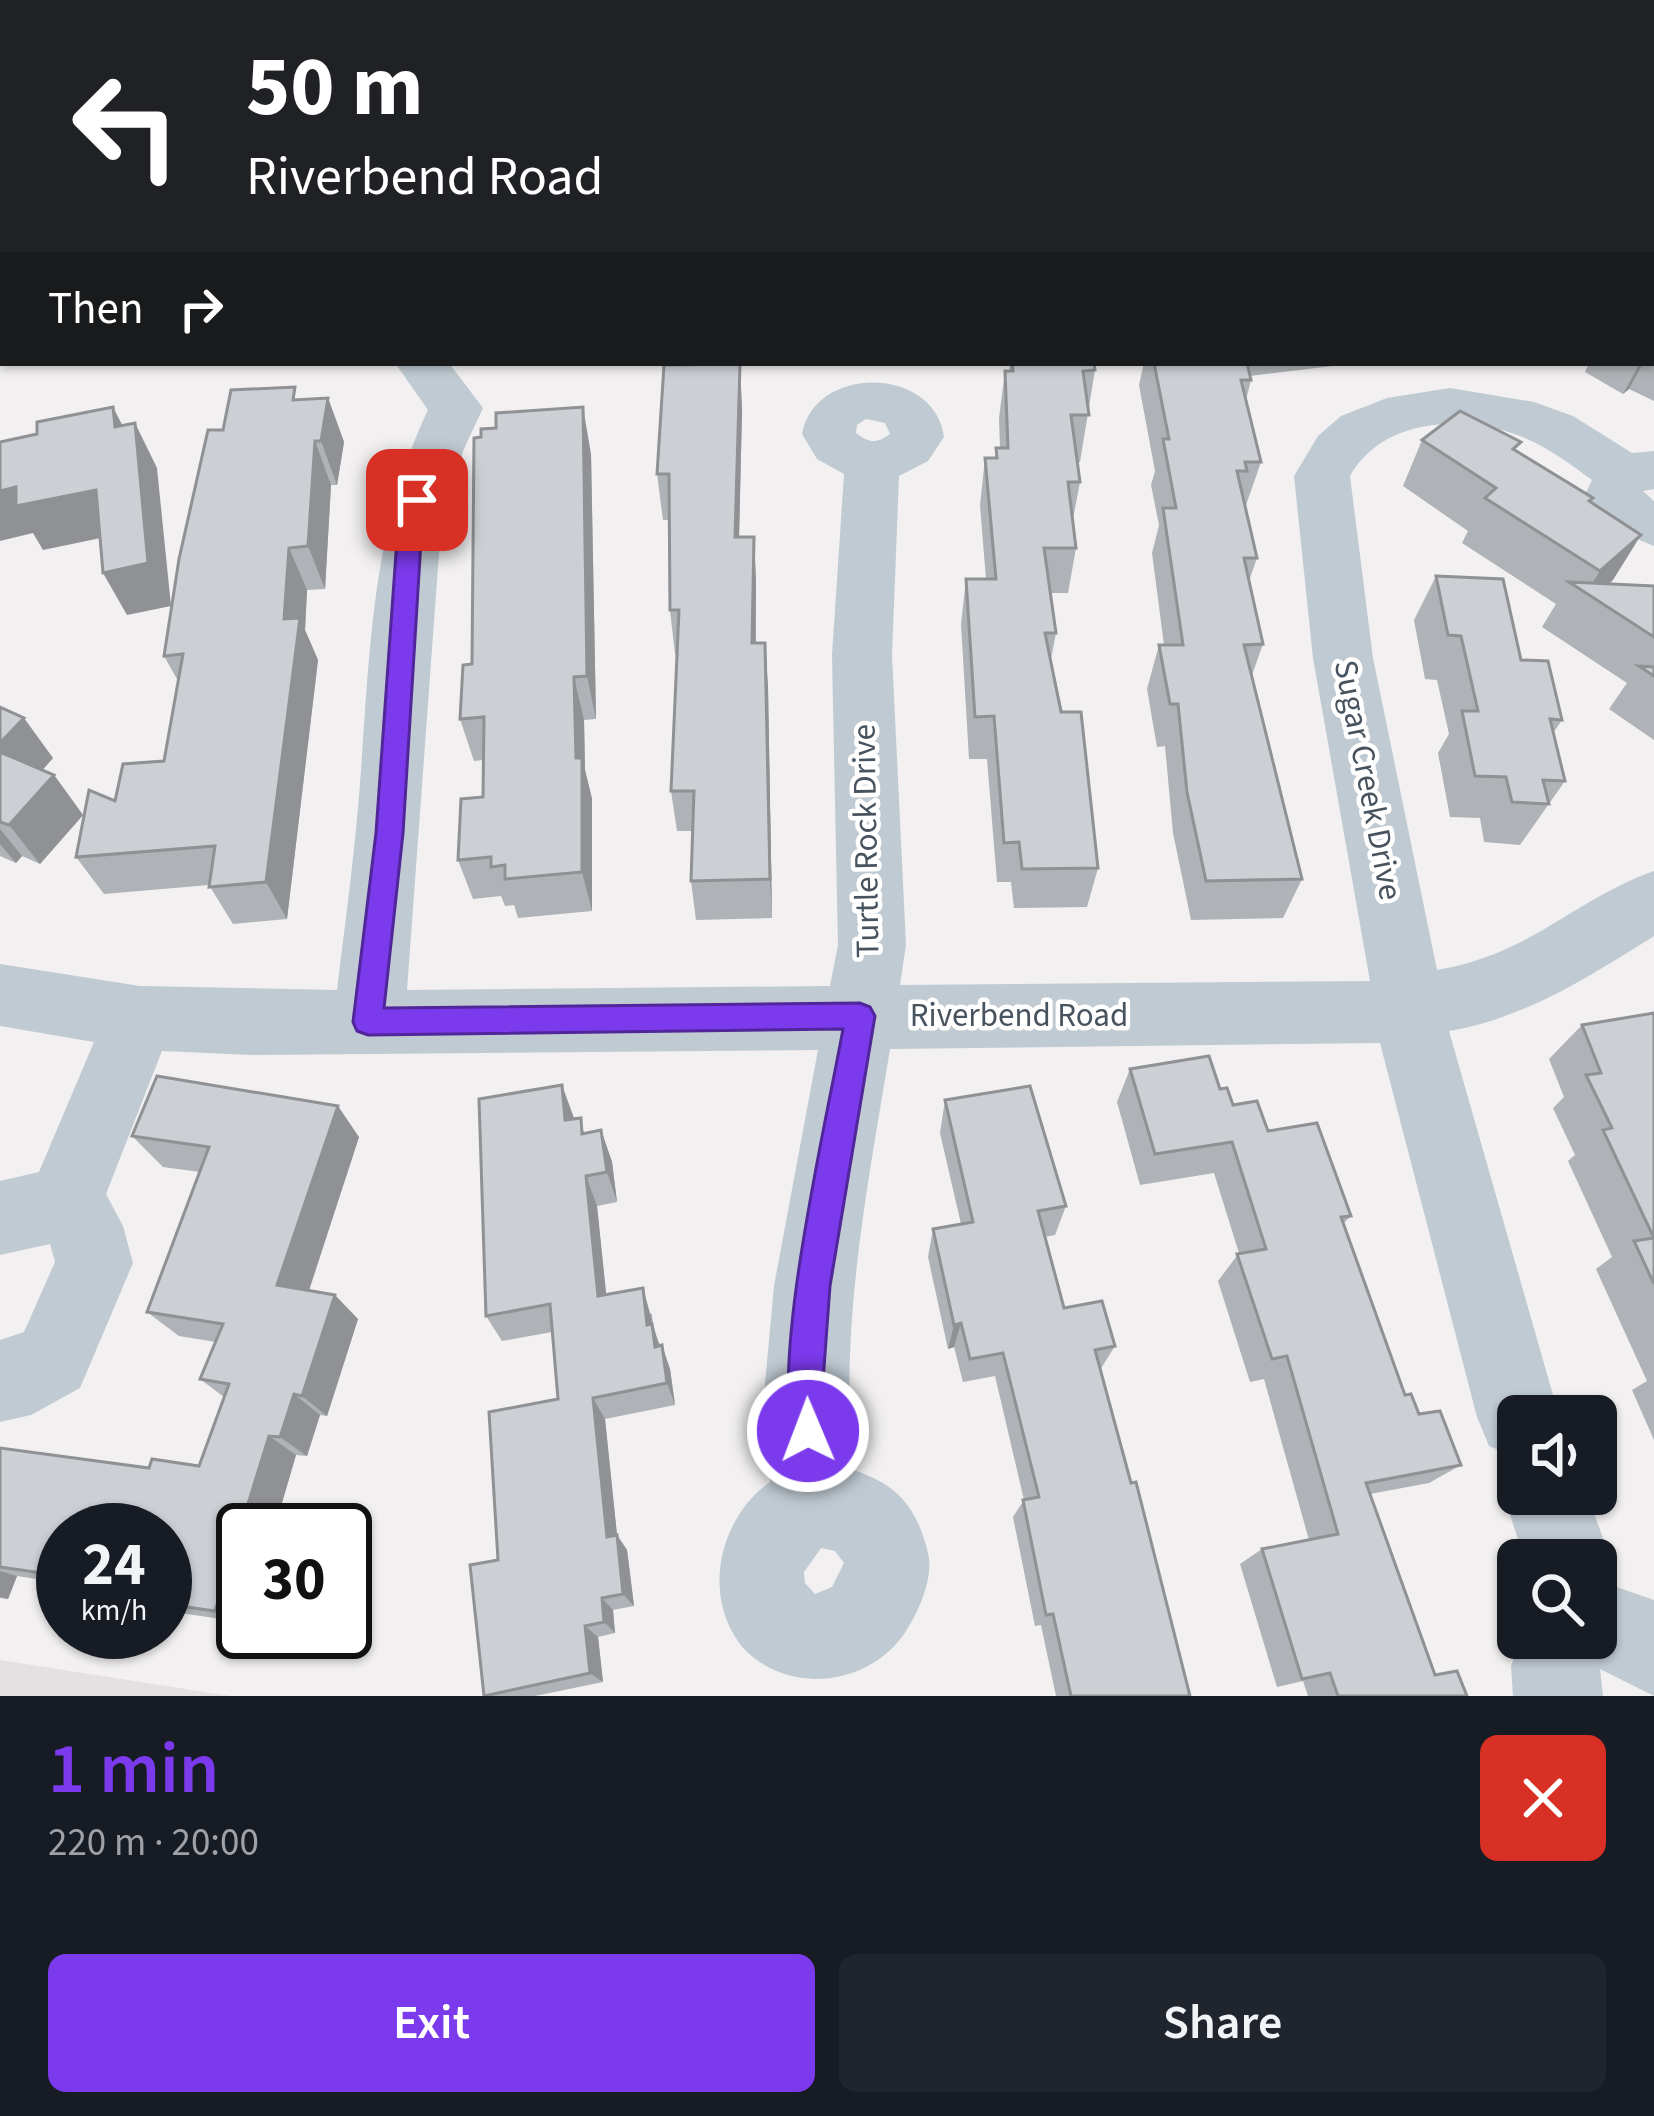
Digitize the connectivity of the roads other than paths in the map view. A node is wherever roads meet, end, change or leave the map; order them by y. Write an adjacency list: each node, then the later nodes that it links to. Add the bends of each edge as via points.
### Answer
1 (439, 386): 9 (street, via 410,525)
2 (872, 462): 7 (street, Turtle Rock Drive, via 862,656 872,945)
3 (1643, 490): 6 (street, Sugar Creek Drive, via 1541,423 1478,408 1371,420 1330,453 1322,476 1343,658)
4 (1654, 900): 6 (street, Riverbend Road, via 1542,969)
5 (0, 994): 8 (street, Riverbend Road)
6 (1412, 1008): 7 (street, Riverbend Road); 12 (street, Sugar Creek Drive)
7 (860, 1016): 9 (street, Riverbend Road); 13 (street, Turtle Rock Drive, via 813,1286 805,1395)
8 (140, 1018): 9 (street, Riverbend Road); 10 (street)
9 (368, 1022)
10 (32, 1211): 11 (street, via 85,1226 94,1263 52,1360)
11 (0, 1382)
12 (1512, 1395)
13 (814, 1504)
14 (1617, 1628): 15 (street)
15 (1654, 1652)
16 (1557, 1659): 17 (street)
17 (1558, 1696)

